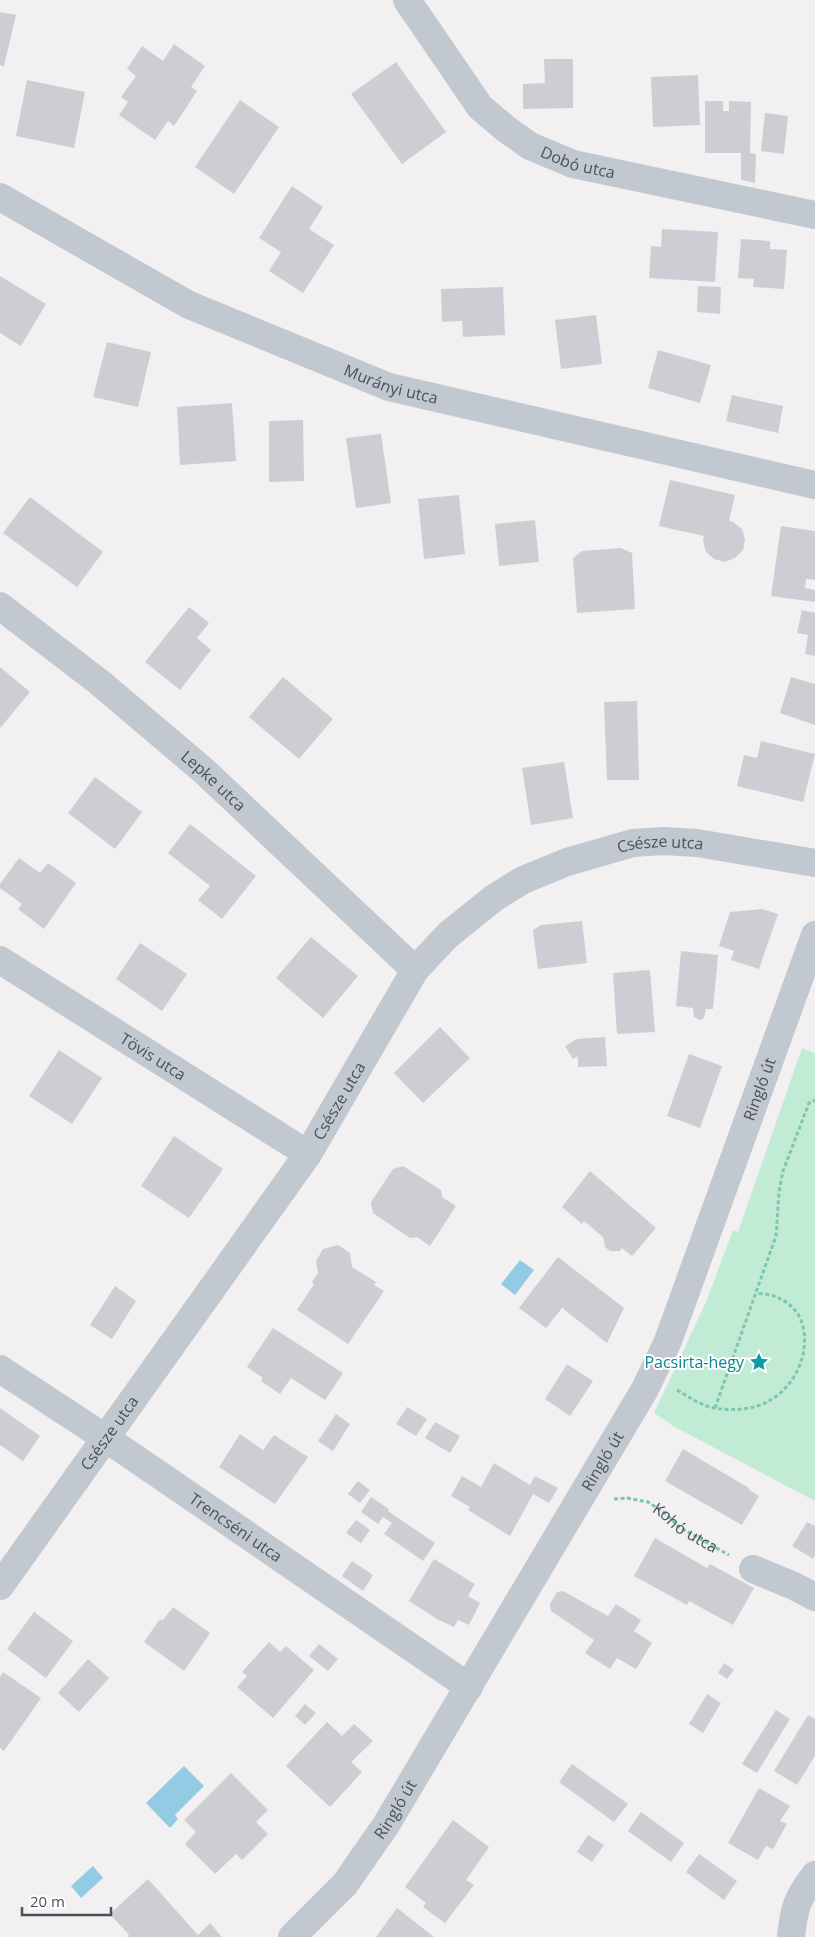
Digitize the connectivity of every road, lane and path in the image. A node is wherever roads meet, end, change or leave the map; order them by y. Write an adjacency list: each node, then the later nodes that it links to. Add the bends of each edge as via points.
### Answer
1 (407, 0): 3 (street, Dobó utca, via 480,106 530,146 573,164)
2 (0, 198): 4 (street, Murányi utca, via 189,305 389,387)
3 (815, 215)
4 (815, 485)
5 (0, 606): 9 (street, Lepke utca, via 99,682 204,771)
6 (815, 863): 9 (street, Csésze utca, via 689,842 633,843 606,850 567,862 508,889 448,935)
7 (815, 935): 14 (street, Ringló út, via 705,1242)
8 (0, 960): 11 (street, Tövis utca)
9 (415, 970): 11 (street, Csésze utca)
10 (815, 1100): 12 (path, via 809,1103 783,1171 776,1236)
11 (308, 1154): 16 (street, Csésze utca)
12 (756, 1293): 15 (path); 15 (path, via 774,1296 791,1305 802,1319 807,1334 807,1354 798,1375 782,1393 766,1403 731,1410)
13 (0, 1369): 16 (street, Trencséni utca)
14 (653, 1373): 15 (path, via 701,1404); 17 (street, Ringló út)
15 (715, 1408)
16 (107, 1438): 19 (street, Csésze utca); 21 (street, Trencséni utca)
17 (586, 1489): 18 (path, Kohó utca, via 606,1500 626,1498 648,1502 679,1527); 21 (street, Ringló út)
18 (753, 1569): 20 (street)
19 (0, 1586)
20 (804, 1591)
21 (469, 1687): 23 (street, Ringló út, via 386,1826 345,1884)
22 (815, 1875): 24 (street, via 797,1900)
23 (292, 1937)
24 (791, 1937)

